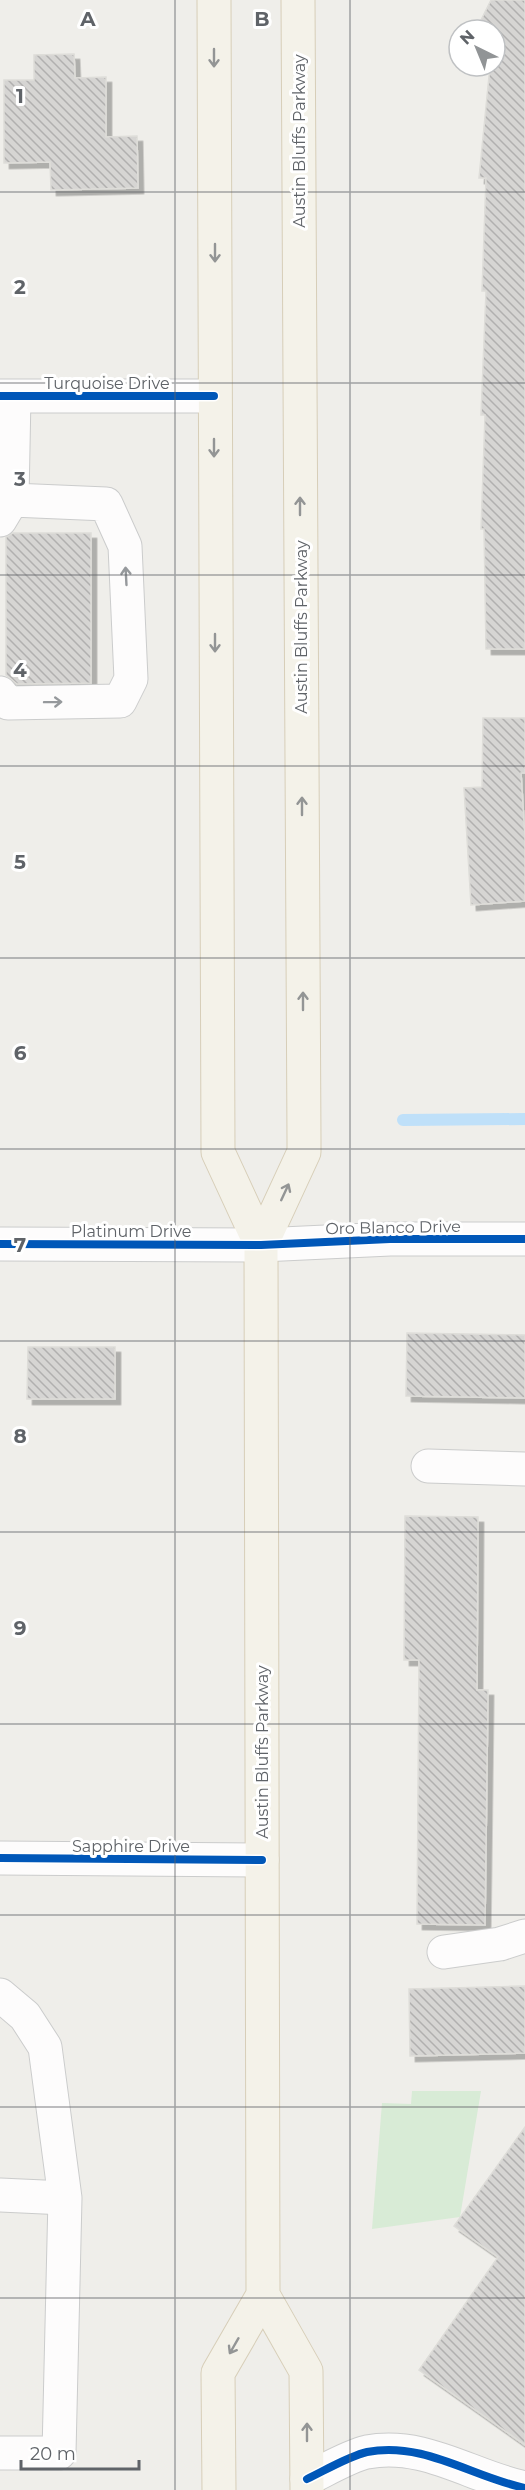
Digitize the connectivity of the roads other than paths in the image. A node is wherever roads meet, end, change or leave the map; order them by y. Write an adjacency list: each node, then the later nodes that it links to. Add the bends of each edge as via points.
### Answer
1 (214, 0): 4 (main road, Austin Bluffs Parkway, one-way to 4)
2 (298, 0): 9 (main road, Austin Bluffs Parkway, one-way to 2, via 304,1152)
3 (7, 396): 4 (street, Turquoise Drive); 5 (street)
4 (214, 396): 9 (main road, Austin Bluffs Parkway, one-way to 9, via 218,1152)
5 (6, 510): 6 (street, one-way to 5, via 8,703 120,701 131,679 125,546 106,504)
6 (0, 693)
7 (525, 1239): 9 (street, Oro Blanco Drive, via 390,1239)
8 (0, 1244): 9 (street, Platinum Drive)
9 (261, 1245): 13 (main road, Austin Bluffs Parkway)
10 (428, 1466): 11 (street)
11 (525, 1469)
12 (0, 1858): 13 (street, Sapphire Drive)
13 (262, 1860): 19 (main road, Austin Bluffs Parkway)
14 (525, 1936): 15 (street, via 500,1944)
15 (444, 1952)
16 (0, 1995): 18 (street, via 25,2016 45,2047)
17 (0, 2195): 18 (street)
18 (65, 2198): 20 (street, via 59,2453)
19 (263, 2295): 21 (main road, Austin Bluffs Parkway, one-way to 19, via 306,2371); 23 (main road, one-way to 23, via 218,2373)
20 (0, 2453)
21 (307, 2484): 22 (street, via 366,2452 398,2452 436,2456); 24 (street)
22 (525, 2488)
23 (219, 2490)
24 (339, 2490)

